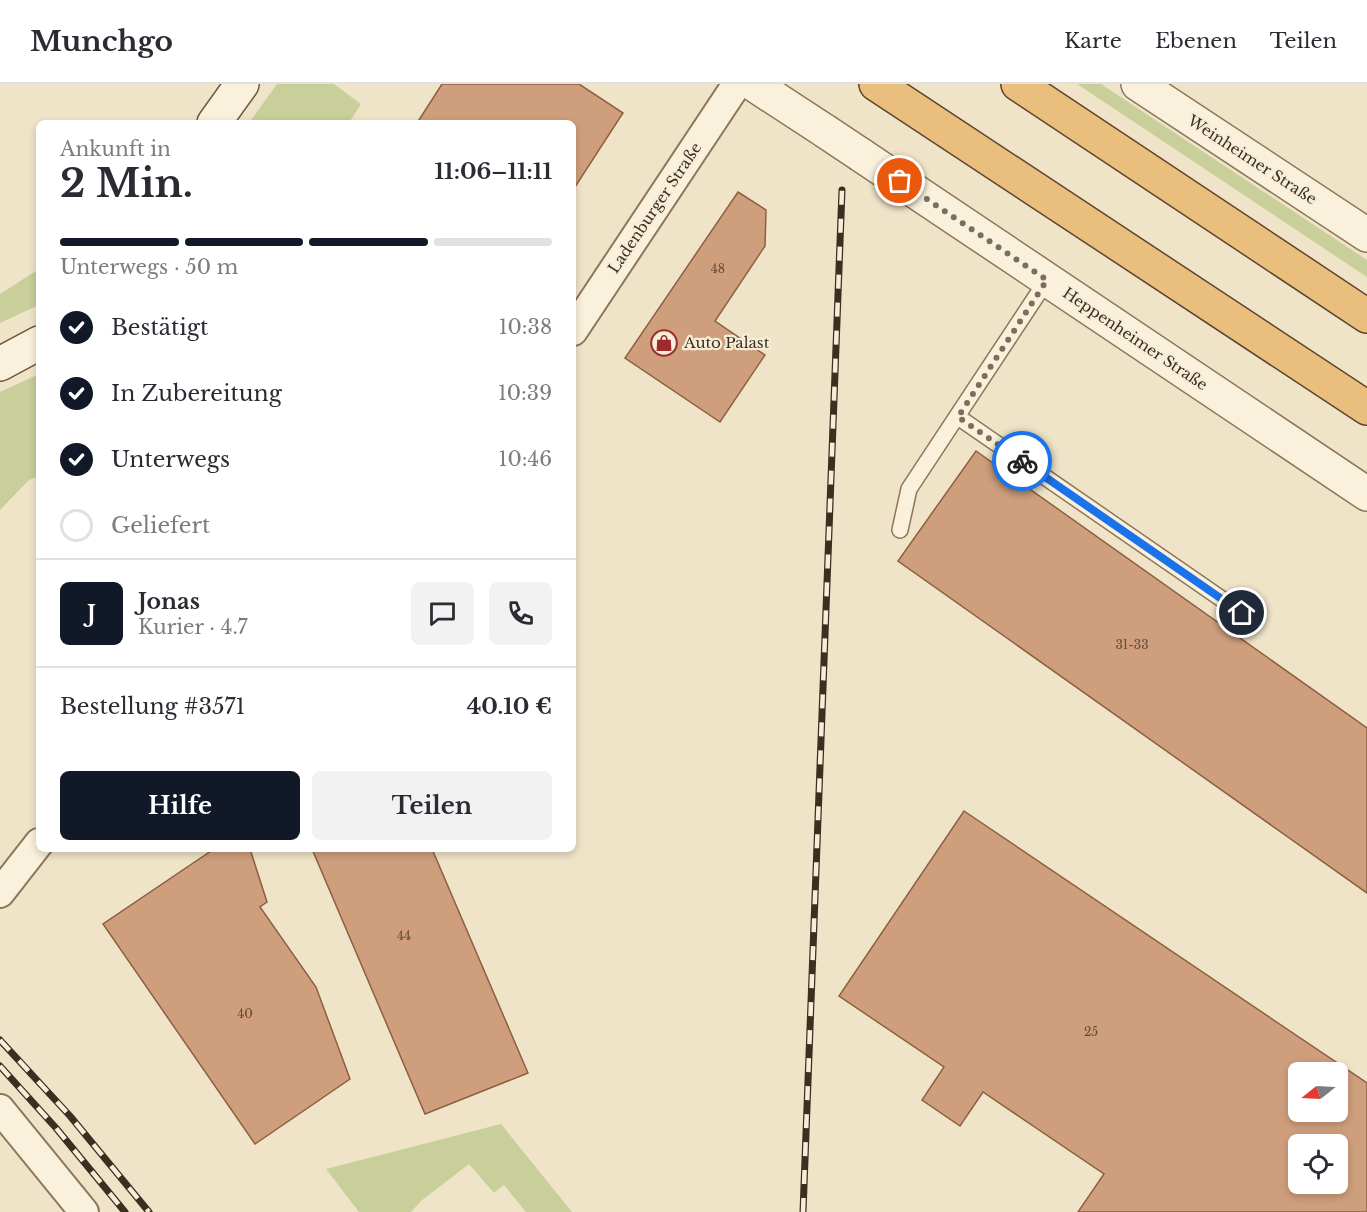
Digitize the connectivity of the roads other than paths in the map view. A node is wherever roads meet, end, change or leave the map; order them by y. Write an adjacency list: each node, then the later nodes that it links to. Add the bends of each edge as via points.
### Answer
1 (242, 84): 7 (street)
2 (737, 84): 11 (street, Ladenburger Straße)
3 (753, 84): 9 (street, Heppenheimer Straße, bridge)
4 (876, 84): 14 (highway)
5 (1018, 84): 10 (highway)
6 (1138, 84): 8 (street, Weinheimer Straße)
7 (216, 120)
8 (1367, 235)
9 (1047, 280): 15 (lane); 16 (street, Heppenheimer Straße)
10 (1367, 316)
11 (576, 326)
12 (36, 345): 13 (street)
13 (0, 364)
14 (1367, 408)
15 (958, 417): 17 (lane, via 909,489); 18 (lane)
16 (1367, 494)
17 (900, 530)
18 (1242, 613)
19 (36, 847): 20 (street)
20 (0, 893)
21 (0, 1109): 22 (street)
22 (84, 1212)

